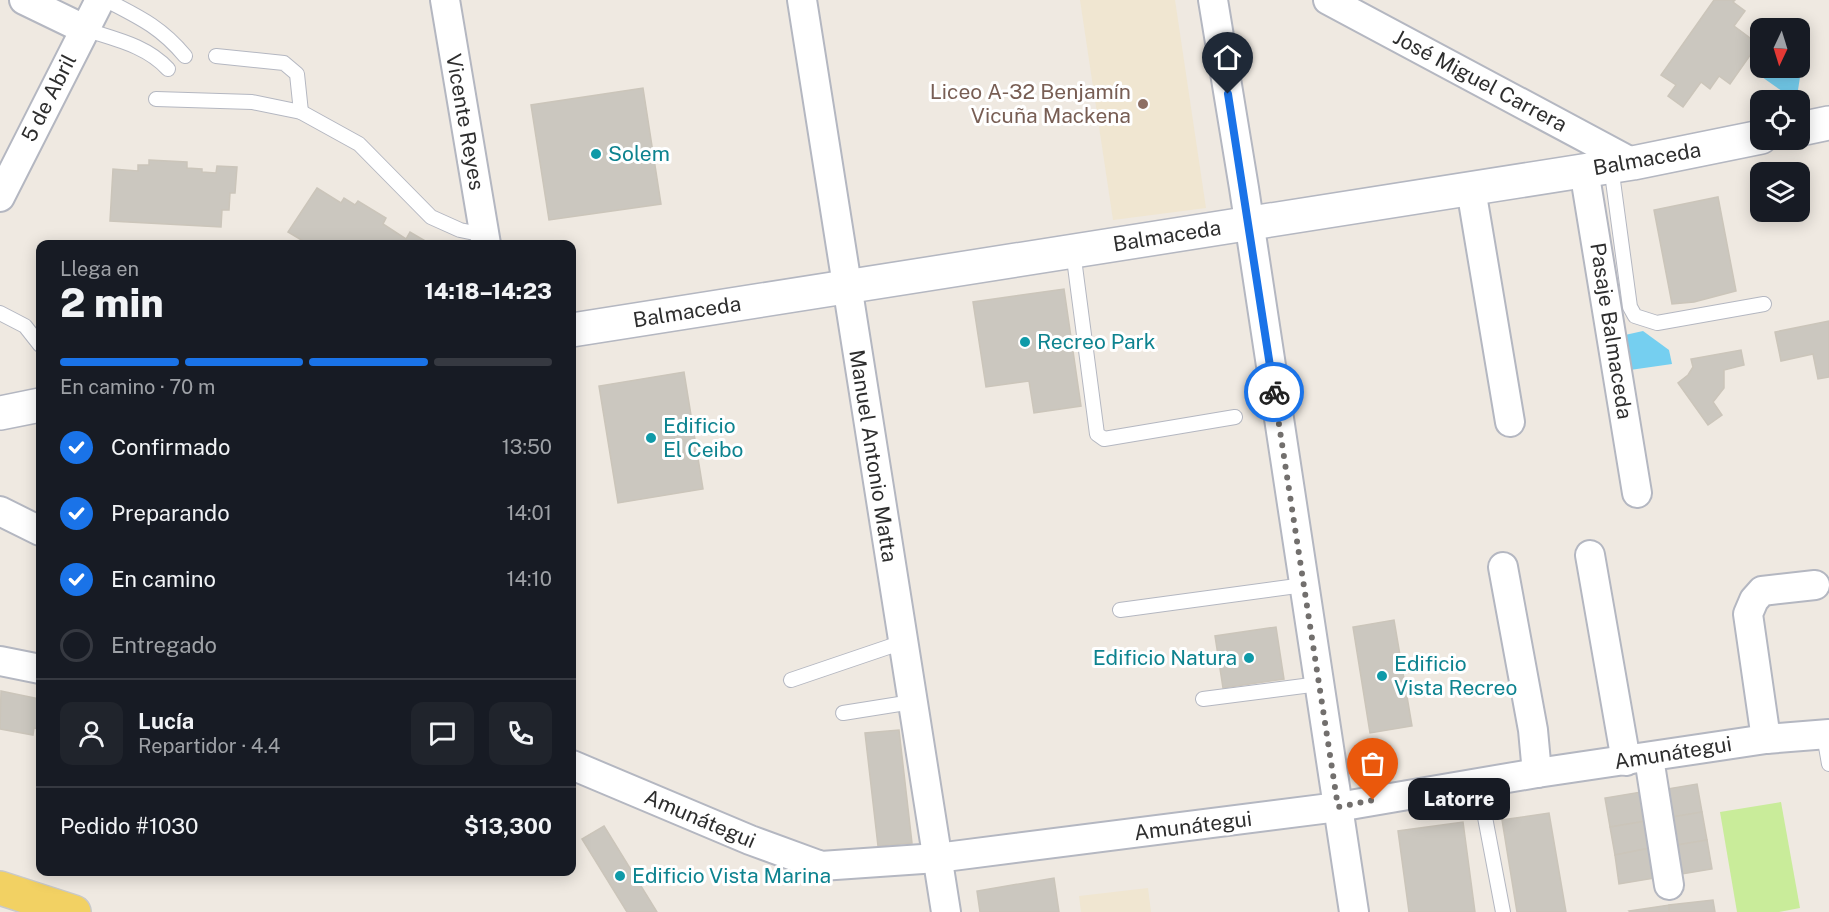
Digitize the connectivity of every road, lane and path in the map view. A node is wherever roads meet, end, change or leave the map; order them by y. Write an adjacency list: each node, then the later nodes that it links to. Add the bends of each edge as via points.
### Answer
1 (24, 0): 8 (street)
2 (100, 0): 8 (street, 5 de Abril)
3 (106, 0): 9 (lane, via 168,35)
4 (445, 0): 21 (street, Vicente Reyes)
5 (802, 0): 23 (street, Manuel Antonio Matta)
6 (1213, 0): 20 (street)
7 (1328, 0): 17 (street, José Miguel Carrera)
8 (84, 29): 11 (lane, via 155,55); 19 (street, 5 de Abril)
9 (185, 56)
10 (216, 56): 13 (lane, via 284,63 297,74)
11 (168, 69)
12 (156, 99): 13 (lane, via 252,102)
13 (301, 112): 21 (lane, via 359,144 431,218)
14 (1829, 123): 15 (street)
15 (1810, 127)
16 (1750, 139): 17 (street, Balmaceda)
17 (1609, 166): 18 (street, Balmaceda); 24 (lane, via 1630,307 1635,316 1657,323); 32 (street, Pasaje Balmaceda)
18 (1471, 189): 20 (street, Balmaceda); 31 (street)
19 (0, 197)
20 (1248, 223): 22 (street, Balmaceda); 37 (street)
21 (485, 240)
22 (1073, 251): 23 (street, Balmaceda); 30 (lane, via 1096,434 1104,439)
23 (846, 287): 26 (street, Balmaceda); 40 (street, Manuel Antonio Matta)
24 (1764, 304)
25 (0, 313): 27 (lane, via 25,326)
26 (576, 329)
27 (36, 340)
28 (36, 406): 29 (street)
29 (0, 413)
30 (1234, 417)
31 (1510, 422)
32 (1637, 493)
33 (0, 511): 34 (street)
34 (36, 529)
35 (1590, 555): 50 (street)
36 (1503, 567): 53 (street)
37 (1304, 585): 39 (lane); 44 (street)
38 (1815, 585): 49 (street, via 1762,591 1749,614)
39 (1120, 610)
40 (903, 642): 43 (lane); 46 (street, Manuel Antonio Matta)
41 (0, 661): 42 (street)
42 (36, 668)
43 (791, 680)
44 (1319, 684): 45 (lane); 55 (street)
45 (1203, 699)
46 (912, 702): 47 (lane); 56 (street, Manuel Antonio Matta)
47 (843, 713)
48 (1826, 734): 49 (street, Amunátegui); 51 (lane)
49 (1766, 739): 50 (street, Amunátegui)
50 (1638, 759): 53 (street, Amunátegui); 57 (street)
51 (1829, 764)
52 (576, 767): 56 (street, Amunátegui, via 821,866)
53 (1538, 773): 54 (street, Amunátegui)
54 (1476, 783): 55 (street, Amunátegui); 62 (lane)
55 (1338, 807): 56 (street, Amunátegui); 61 (street)
56 (937, 858): 60 (street, Manuel Antonio Matta)
57 (1669, 885)
58 (0, 888): 59 (main road)
59 (74, 912)
60 (946, 912)
61 (1354, 912)
62 (1503, 912)

